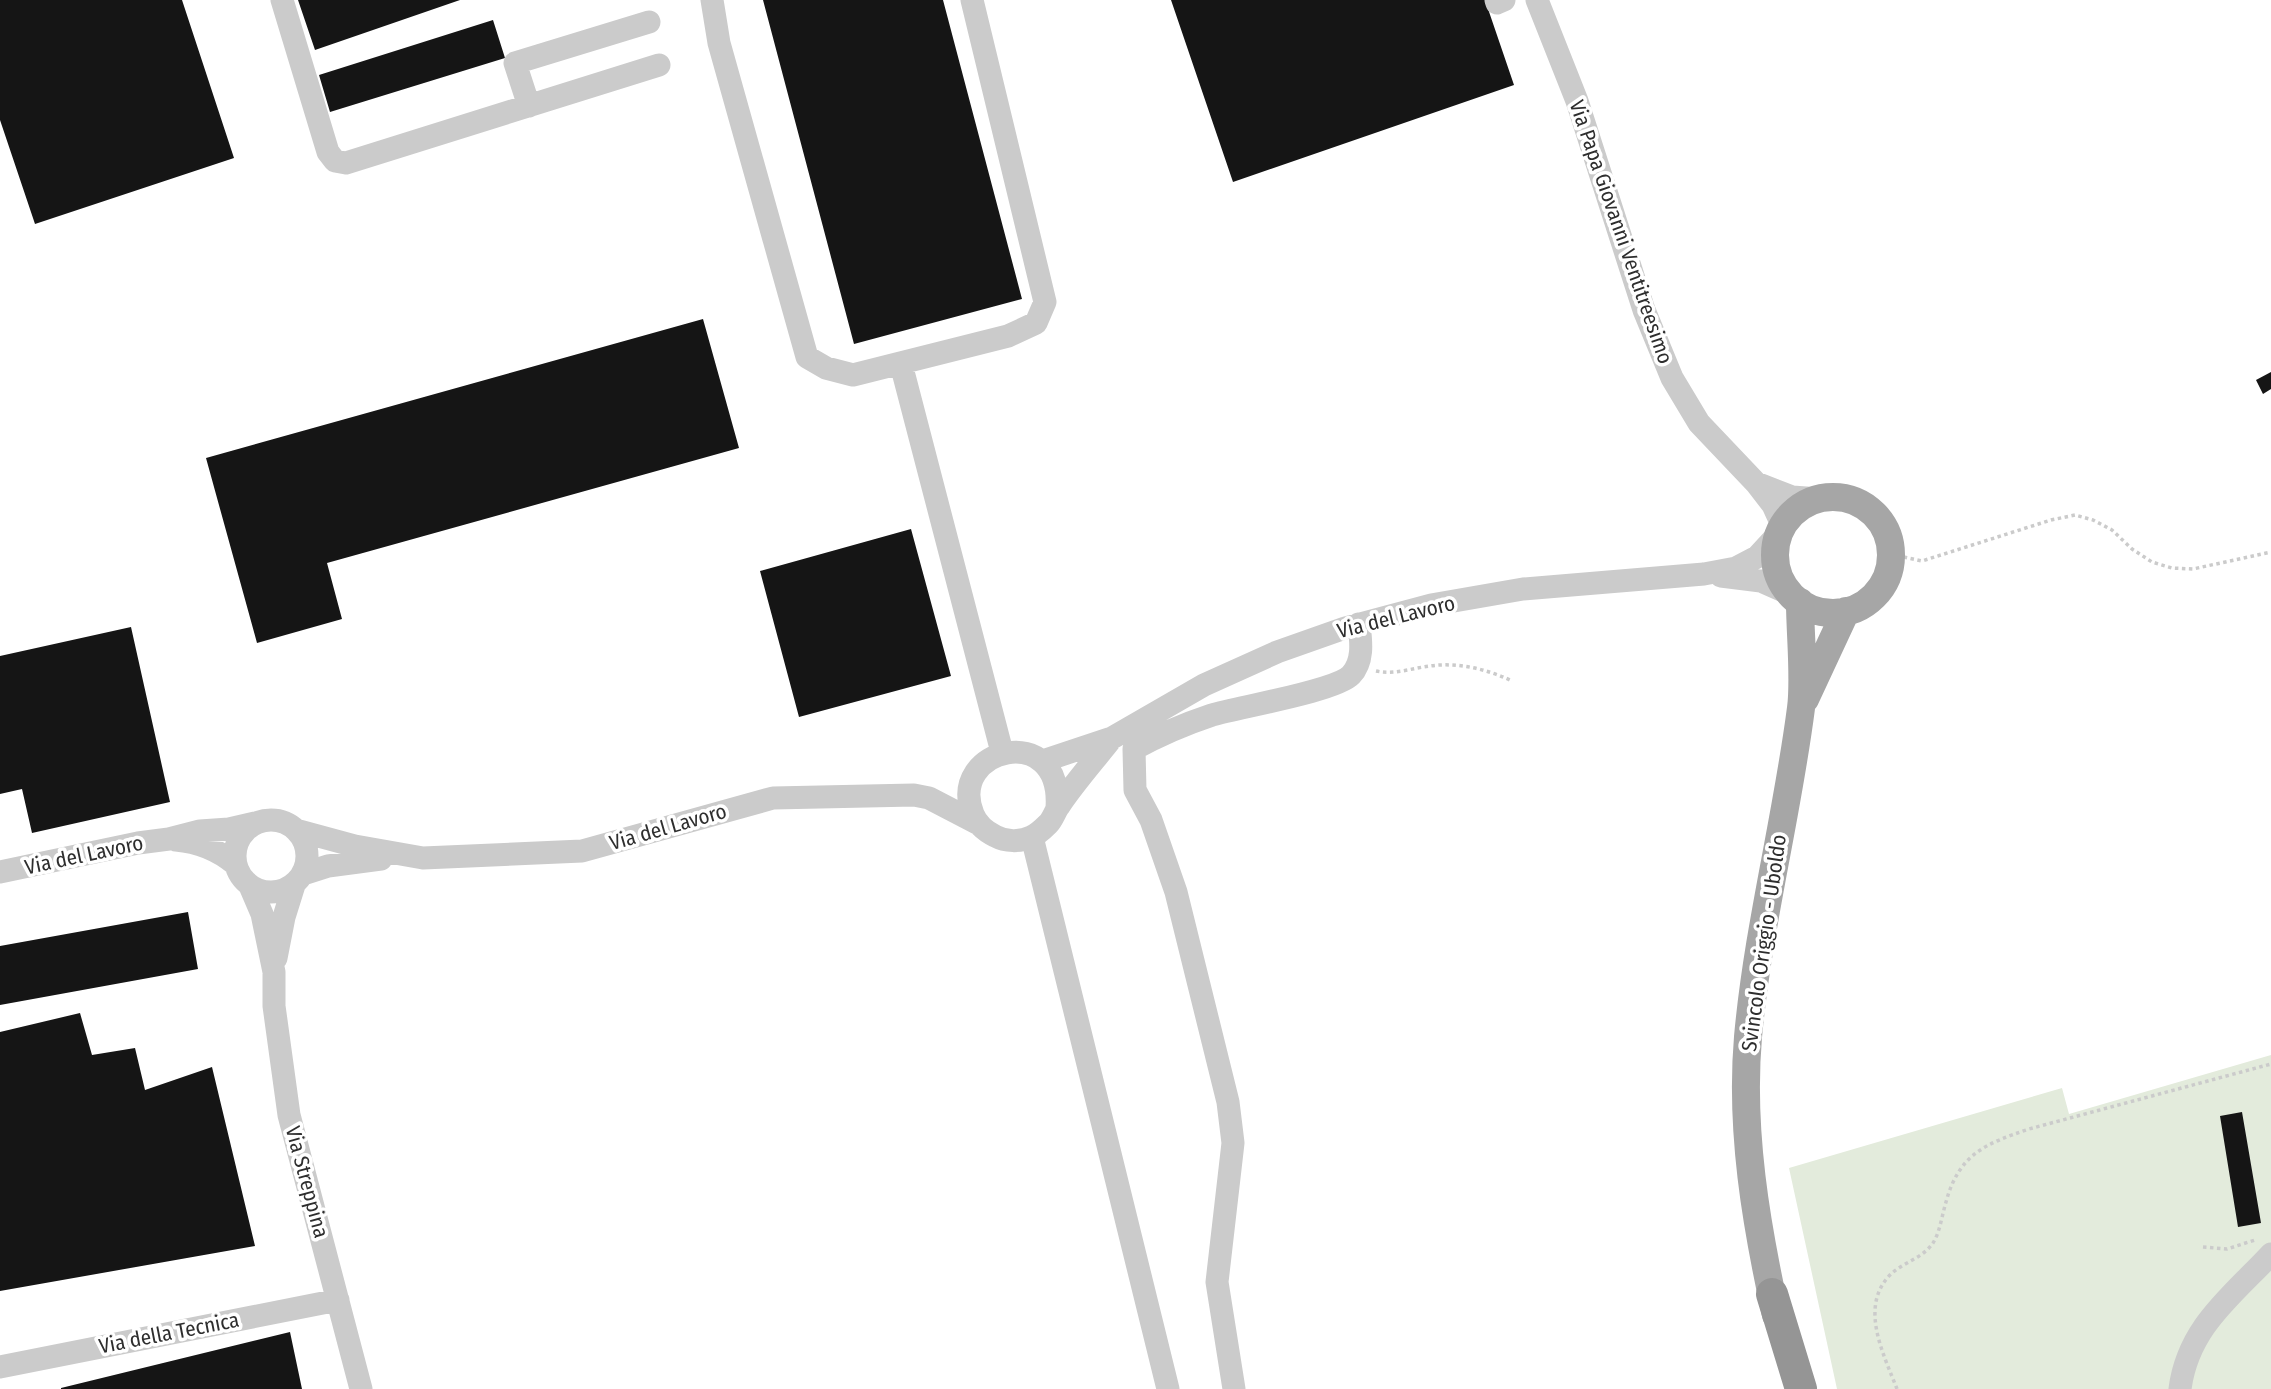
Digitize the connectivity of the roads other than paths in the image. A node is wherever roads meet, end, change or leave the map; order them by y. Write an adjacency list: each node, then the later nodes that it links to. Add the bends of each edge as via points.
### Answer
1 (282, 0): 9 (street, via 323,140 335,160 346,163)
2 (712, 0): 10 (street, via 719,43 807,356 826,368 853,375)
3 (972, 0): 10 (street, via 1045,302 1036,323 1008,336)
4 (1496, 0): 5 (street)
5 (1504, 0)
6 (1537, 0): 11 (street, Via Papa Giovanni Ventitreesimo, via 1577,101 1644,310 1672,378 1699,423)
7 (649, 22): 9 (street, via 515,63)
8 (659, 65): 9 (street)
9 (529, 106)
10 (901, 364): 20 (street)
11 (1756, 483): 12 (street, Via Papa Giovanni Ventitreesimo, via 1792,497); 13 (street, Via Papa Giovanni Ventitreesimo, via 1773,505)
12 (1819, 499): 13 (main road, via 1796,511); 16 (main road, via 1842,498 1864,506 1886,532 1891,554 1881,587 1869,600)
13 (1781, 529): 14 (street, Via del Lavoro, via 1769,547 1748,563); 15 (main road, via 1777,571)
14 (1703, 574): 15 (street, Via del Lavoro, via 1761,581); 17 (street, Via del Lavoro, via 1523,589 1431,605)
15 (1795, 598): 16 (main road, via 1817,611); 18 (main road, Svincolo Origgio - Uboldo)
16 (1846, 611): 18 (main road, Svincolo Origgio - Uboldo)
17 (1359, 624): 19 (street, Via del Lavoro, via 1277,652 1204,685); 19 (street, via 1358,667 1349,678 1172,730)
18 (1802, 705): 37 (main road, Svincolo Origgio - Uboldo, via 1748,1038 1749,1146)
19 (1122, 740): 21 (street, Via del Lavoro); 24 (street, Via del Lavoro); 42 (street, via 1135,790 1151,820 1176,892 1228,1102 1233,1143 1217,1282)
20 (1002, 752): 21 (street, via 1029,753); 22 (street, via 988,759)
21 (1043, 761): 24 (street, via 1058,790)
22 (971, 783): 23 (street, Via del Lavoro); 26 (street, via 969,799)
23 (929, 798): 26 (street, Via del Lavoro); 30 (street, Via del Lavoro, via 773,798 582,851)
24 (1057, 808): 28 (street, Via del Lavoro, via 1049,823)
25 (255, 823): 27 (street, Via del Lavoro, via 277,820); 29 (street, Via del Lavoro); 31 (street, via 241,836)
26 (979, 824): 28 (street, Via del Lavoro, via 1000,839)
27 (296, 830): 30 (street, Via del Lavoro); 33 (street, via 307,851 307,863)
28 (1032, 836): 41 (street)
29 (169, 839): 31 (street, Via del Lavoro, via 194,842); 32 (street, Via del Lavoro)
30 (405, 857): 33 (street, Via del Lavoro, via 328,866)
31 (235, 864): 34 (street, Via del Lavoro)
32 (0, 872)
33 (298, 879): 34 (street, Via del Lavoro, via 272,893); 35 (street, Via Streppina, via 284,917)
34 (250, 886): 35 (street, Via Streppina, via 262,914)
35 (274, 972): 38 (street, Via Streppina, via 274,1006 289,1115)
36 (2265, 1246): 46 (street, via 2206,1322 2187,1356)
37 (1772, 1294): 43 (highway); 44 (main road, Svincolo Origgio - Uboldo); 45 (highway)
38 (338, 1300): 39 (street, Via della Tecnica); 40 (street, Via Streppina)
39 (0, 1367)
40 (361, 1389)
41 (1168, 1389)
42 (1234, 1389)
43 (1786, 1389)
44 (1793, 1389)
45 (1801, 1389)
46 (2180, 1389)

